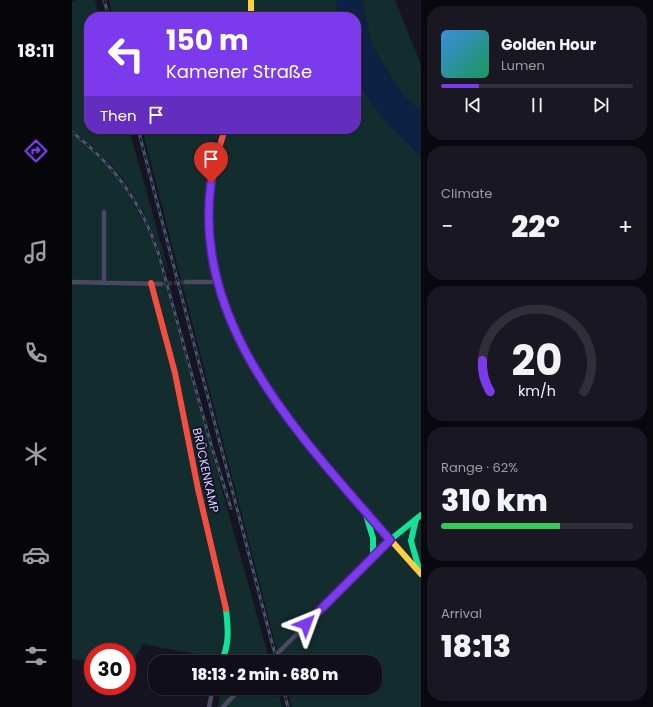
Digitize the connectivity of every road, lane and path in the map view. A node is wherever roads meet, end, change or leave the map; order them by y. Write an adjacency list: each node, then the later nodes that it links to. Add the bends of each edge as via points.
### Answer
1 (251, 0): 2 (main road)
2 (251, 12)
3 (223, 134): 8 (main road, via 215,161 208,206 208,230)
4 (104, 212): 6 (street)
5 (72, 282): 6 (street)
6 (104, 282): 9 (street)
7 (186, 282): 8 (street)
8 (216, 282): 11 (main road, via 234,330 264,383 300,434)
9 (151, 283): 10 (street); 16 (main road, BRÜCKENKAMP, via 175,373 198,489 226,608 229,634)
10 (161, 284)
11 (364, 510): 13 (main road); 14 (main road, via 373,538)
12 (418, 517): 13 (main road); 15 (main road, via 411,541)
13 (390, 540): 14 (street); 15 (main road)
14 (373, 557): 17 (street)
15 (421, 573)
16 (224, 655)
17 (276, 655)
18 (212, 695): 20 (street)
19 (235, 695): 21 (street)
20 (209, 707)
21 (224, 707)

